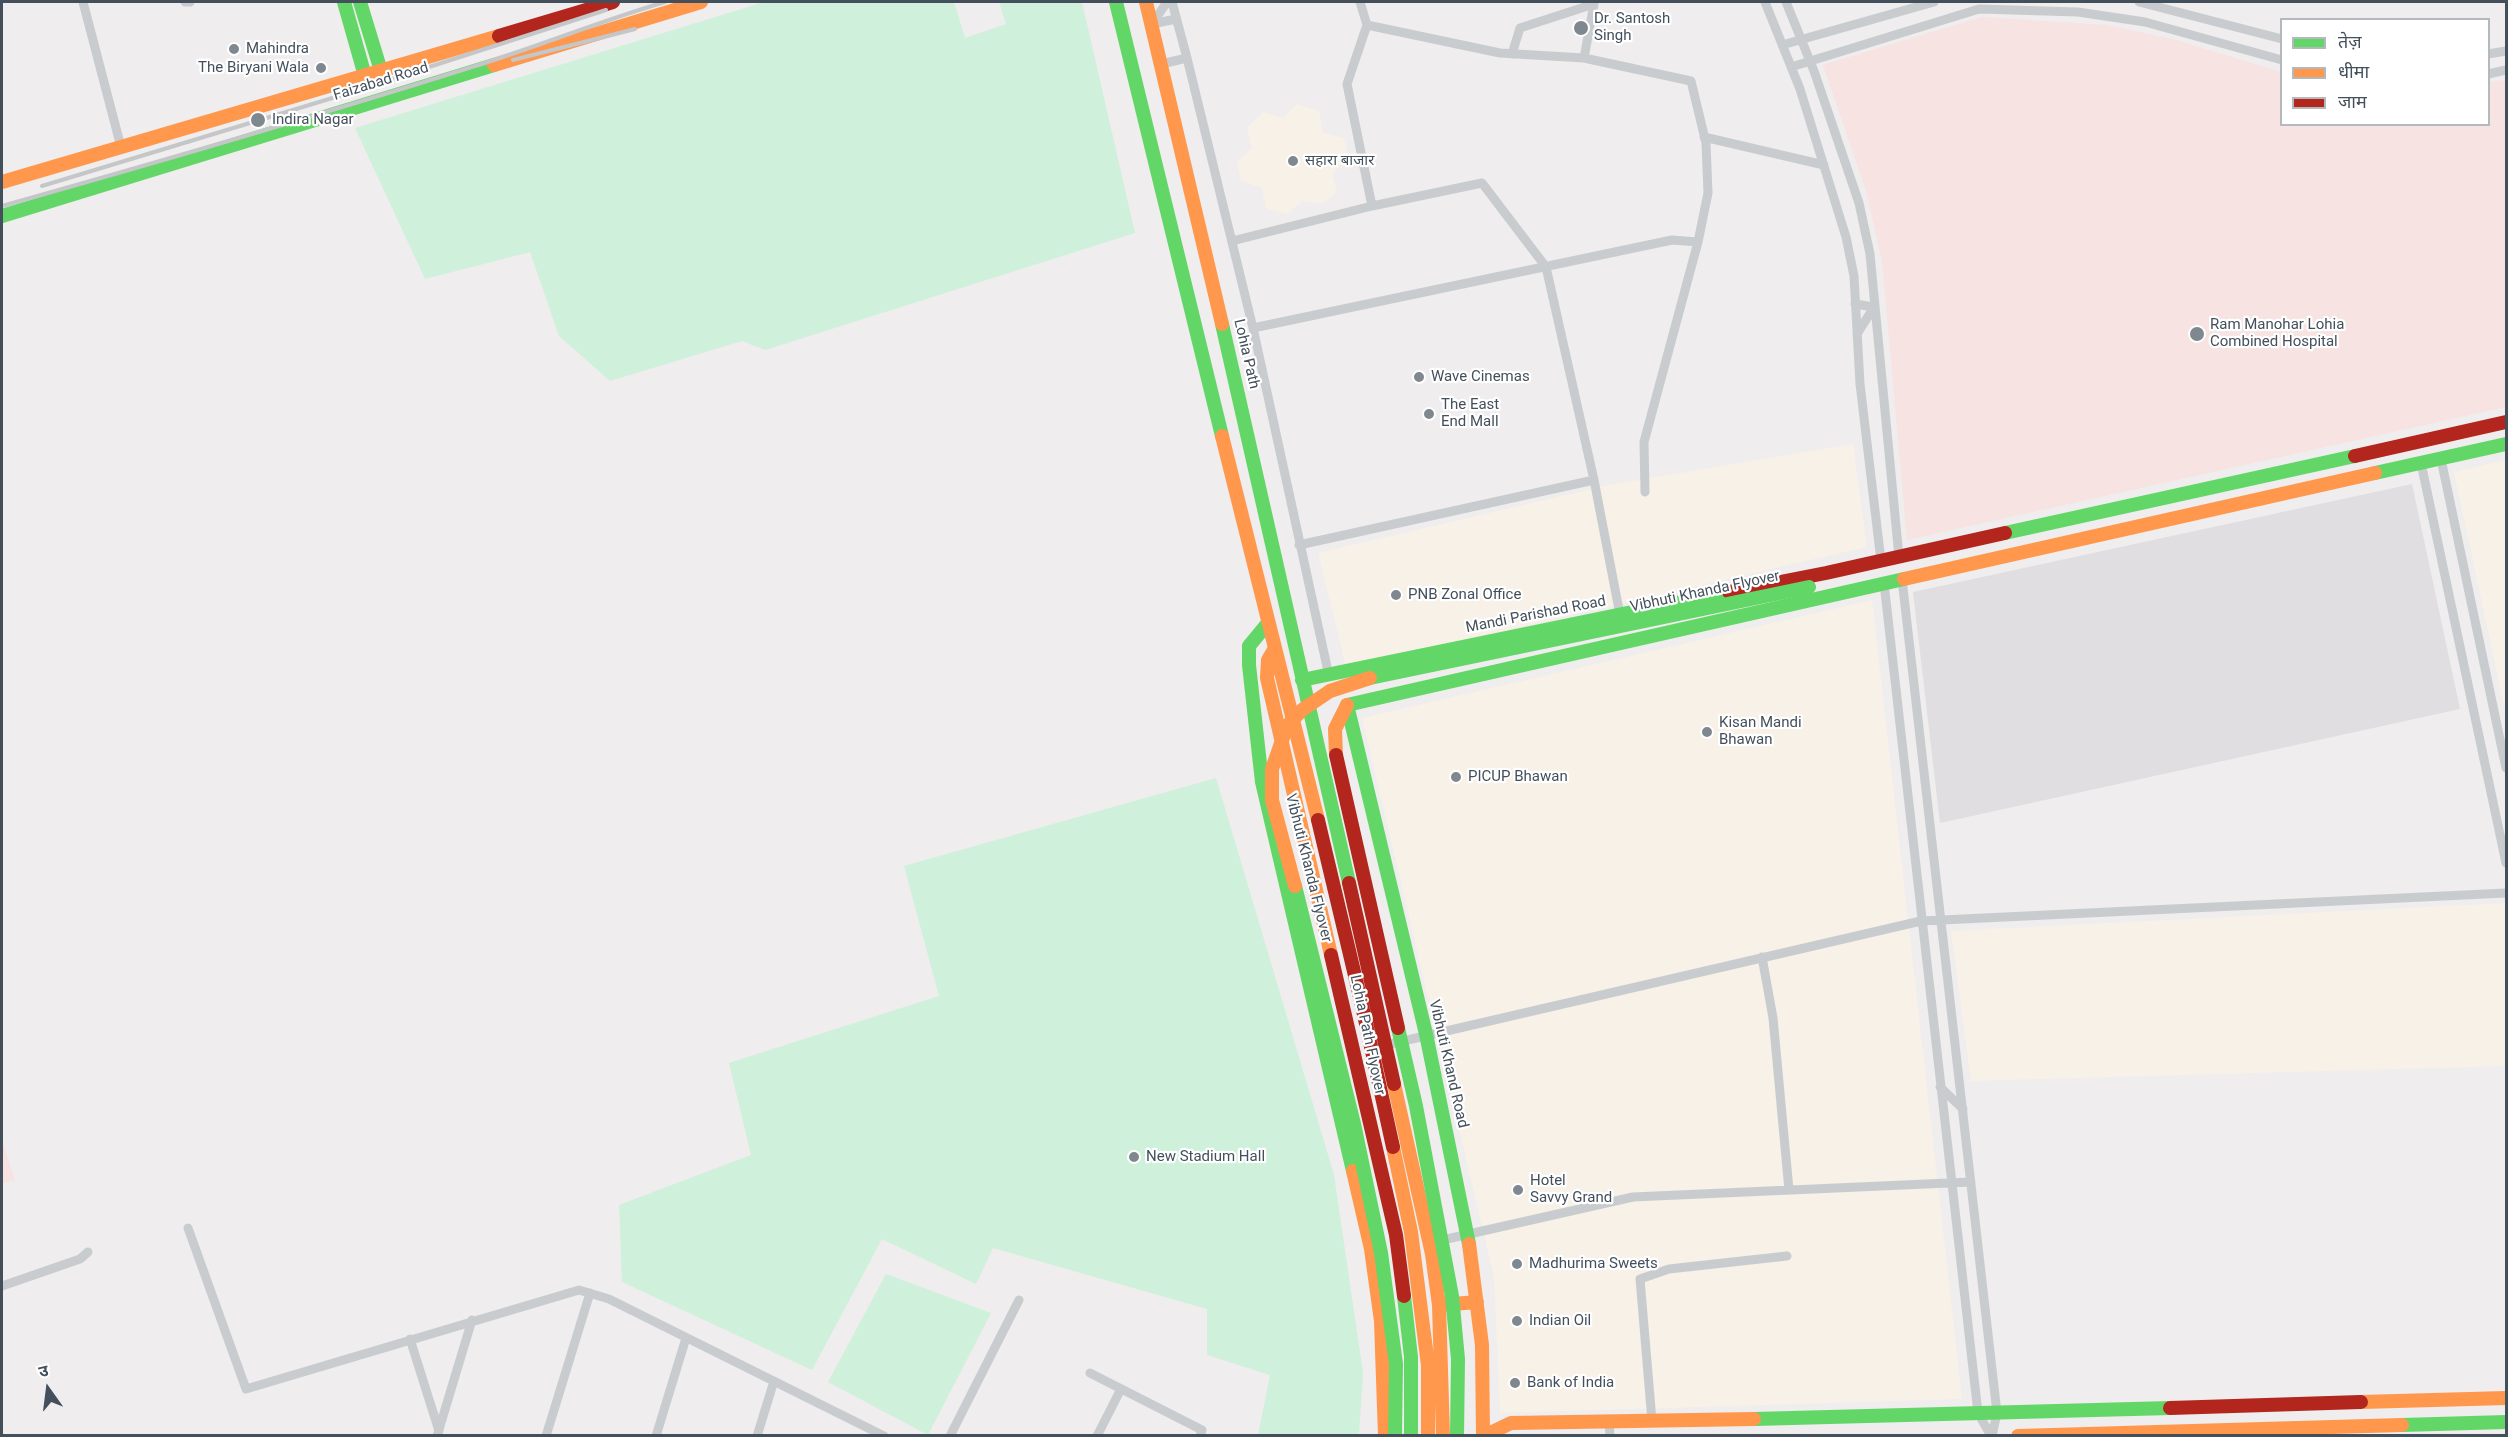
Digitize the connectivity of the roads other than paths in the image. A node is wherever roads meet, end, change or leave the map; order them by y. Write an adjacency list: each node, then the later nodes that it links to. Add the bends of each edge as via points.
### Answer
1 (83, 2): 40 (street)
2 (184, 2): 3 (street)
3 (190, 2)
4 (344, 2): 38 (main road)
5 (360, 2): 36 (main road)
6 (701, 2): 44 (main road, Faizabad Road)
7 (1116, 2): 65 (main road, Lohia Path Flyover)
8 (1146, 2): 20 (main road, Lohia Path)
9 (1167, 2): 20 (street)
10 (1172, 2): 19 (street)
11 (1360, 2): 21 (street)
12 (1596, 2): 27 (street, via 1520,28); 30 (street)
13 (1765, 2): 25 (street)
14 (1786, 2): 24 (street)
15 (1934, 2): 18 (street)
16 (2139, 2): 23 (street)
17 (605, 3): 36 (main road, Faizabad Road)
18 (1894, 13): 22 (street); 24 (street)
19 (1176, 19): 20 (street); 29 (street)
20 (1152, 24): 33 (main road, Lohia Path)
21 (1366, 25): 27 (street); 43 (street, via 1347,84)
22 (1900, 33): 31 (street, via 1979,9 2078,12 2145,22); 32 (street)
23 (2280, 38)
24 (1802, 40): 25 (street); 32 (street)
25 (1782, 45): 34 (street)
26 (2506, 51): 28 (street)
27 (1512, 54): 30 (street)
28 (2490, 54)
29 (1187, 58): 33 (street); 45 (street)
30 (1584, 58): 39 (street, via 1691,81)
31 (2280, 59)
32 (1810, 62): 34 (street); 49 (street, via 1859,203 1870,255)
33 (1161, 64): 69 (main road, Lohia Path)
34 (1791, 68): 41 (street)
35 (2506, 70): 37 (street)
36 (381, 71): 38 (main road, Faizabad Road)
37 (2490, 74)
38 (365, 76): 40 (main road, Faizabad Road)
39 (1704, 137): 41 (street); 46 (street, via 1708,193)
40 (121, 147): 42 (main road, Faizabad Road)
41 (1824, 165): 48 (street, via 1846,237)
42 (2, 182)
43 (1372, 206): 45 (street); 47 (street, via 1482,183)
44 (2, 216)
45 (1232, 241): 50 (street)
46 (1698, 242): 47 (street, via 1672,240); 57 (street, via 1644,442)
47 (1546, 267): 50 (street); 56 (street)
48 (1856, 304): 49 (street); 51 (street)
49 (1874, 307): 51 (street); 59 (street)
50 (1253, 328): 58 (street)
51 (1857, 334): 60 (street)
52 (2506, 423): 59 (main road, Mandi Parishad Road)
53 (2506, 444): 54 (main road)
54 (2441, 459): 55 (main road); 73 (street)
55 (2421, 463): 62 (main road); 74 (street)
56 (1594, 480): 58 (street); 64 (street)
57 (1645, 492)
58 (1299, 545): 68 (street)
59 (1899, 557): 60 (main road, Mandi Parishad Road)
60 (1881, 561): 61 (main road, Mandi Parishad Road)
61 (1826, 573): 64 (main road, Mandi Parishad Road); 121 (main road, Vibhuti Khanda Flyover, bridge, via 1809,587 1361,680 1330,691 1287,726 1272,769 1272,800 1354,1124 1381,1253 1396,1364)
62 (1902, 579): 63 (main road); 76 (street)
63 (1884, 583): 70 (main road); 77 (street)
64 (1620, 615): 67 (main road, Mandi Parishad Road)
65 (1268, 623): 66 (main road, Lohia Path Flyover); 120 (main road, via 1249,646 1262,782 1371,1249 1381,1322)
66 (1275, 648): 122 (main road, Lohia Path Flyover, via 1268,660 1267,678 1396,1235 1411,1358); 123 (main road, Lohia Path Flyover, via 1361,1001 1412,1232 1427,1353)
67 (1395, 660): 68 (main road, Mandi Parishad Road); 70 (main road)
68 (1329, 676): 69 (main road, Mandi Parishad Road)
69 (1302, 680): 72 (main road, Lohia Path)
70 (1402, 692): 71 (main road)
71 (1347, 705): 79 (main road, Vibhuti Khand Road); 125 (main road, bridge, via 1335,729 1336,755 1414,1095 1442,1239 1458,1359)
72 (1311, 715): 80 (main road, Lohia Path Flyover)
73 (2506, 768)
74 (2506, 863)
75 (2506, 892): 76 (street)
76 (1941, 920): 77 (street); 82 (street)
77 (1921, 921): 78 (street); 81 (street)
78 (1762, 957): 79 (street); 85 (street, via 1773,1018)
79 (1426, 1034): 80 (street); 87 (main road, Vibhuti Khand Road)
80 (1386, 1045): 88 (main road, Lohia Path Flyover)
81 (1940, 1087): 82 (street); 84 (street)
82 (1963, 1109): 83 (street)
83 (1971, 1182): 84 (street); 104 (street)
84 (1951, 1184): 85 (street); 103 (street)
85 (1789, 1190): 87 (street, via 1633,1197)
86 (189, 1228): 98 (street, via 246,1389)
87 (1468, 1234): 88 (street); 94 (main road, Vibhuti Khand Road)
88 (1430, 1244): 95 (main road, Lohia Path Flyover)
89 (88, 1252): 91 (street, via 80,1259)
90 (1787, 1256): 105 (street, via 1669,1269 1640,1279)
91 (2, 1287)
92 (590, 1293): 96 (street, via 567,1292); 97 (street); 112 (street)
93 (1019, 1300): 117 (street)
94 (1477, 1302): 95 (main road); 126 (main road, Vibhuti Khand Road)
95 (1439, 1305): 124 (main road, Lohia Path Flyover)
96 (472, 1320): 98 (street); 110 (street)
97 (686, 1338): 100 (street); 113 (street)
98 (410, 1339): 110 (street)
99 (1090, 1373): 101 (street)
100 (774, 1381): 107 (street); 114 (street)
101 (1121, 1389): 118 (street); 119 (street, via 1202,1430)
102 (2506, 1398): 104 (main road)
103 (1978, 1413): 104 (main road); 105 (main road); 127 (street)
104 (1997, 1413): 127 (street)
105 (1652, 1421): 108 (main road)
106 (2506, 1422): 109 (main road)
107 (861, 1424): 115 (street); 116 (street)
108 (1610, 1429): 126 (main road, via 1511,1424)
109 (2347, 1431): 111 (main road)
110 (438, 1433)
111 (2158, 1434): 128 (main road)
112 (546, 1436)
113 (656, 1436)
114 (757, 1436)
115 (857, 1436)
116 (884, 1436)
117 (950, 1436)
118 (1097, 1436)
119 (1200, 1436)
120 (1385, 1436)
121 (1395, 1436)
122 (1411, 1436)
123 (1428, 1436)
124 (1443, 1436)
125 (1456, 1436)
126 (1484, 1436)
127 (1992, 1436)
128 (2018, 1436)

